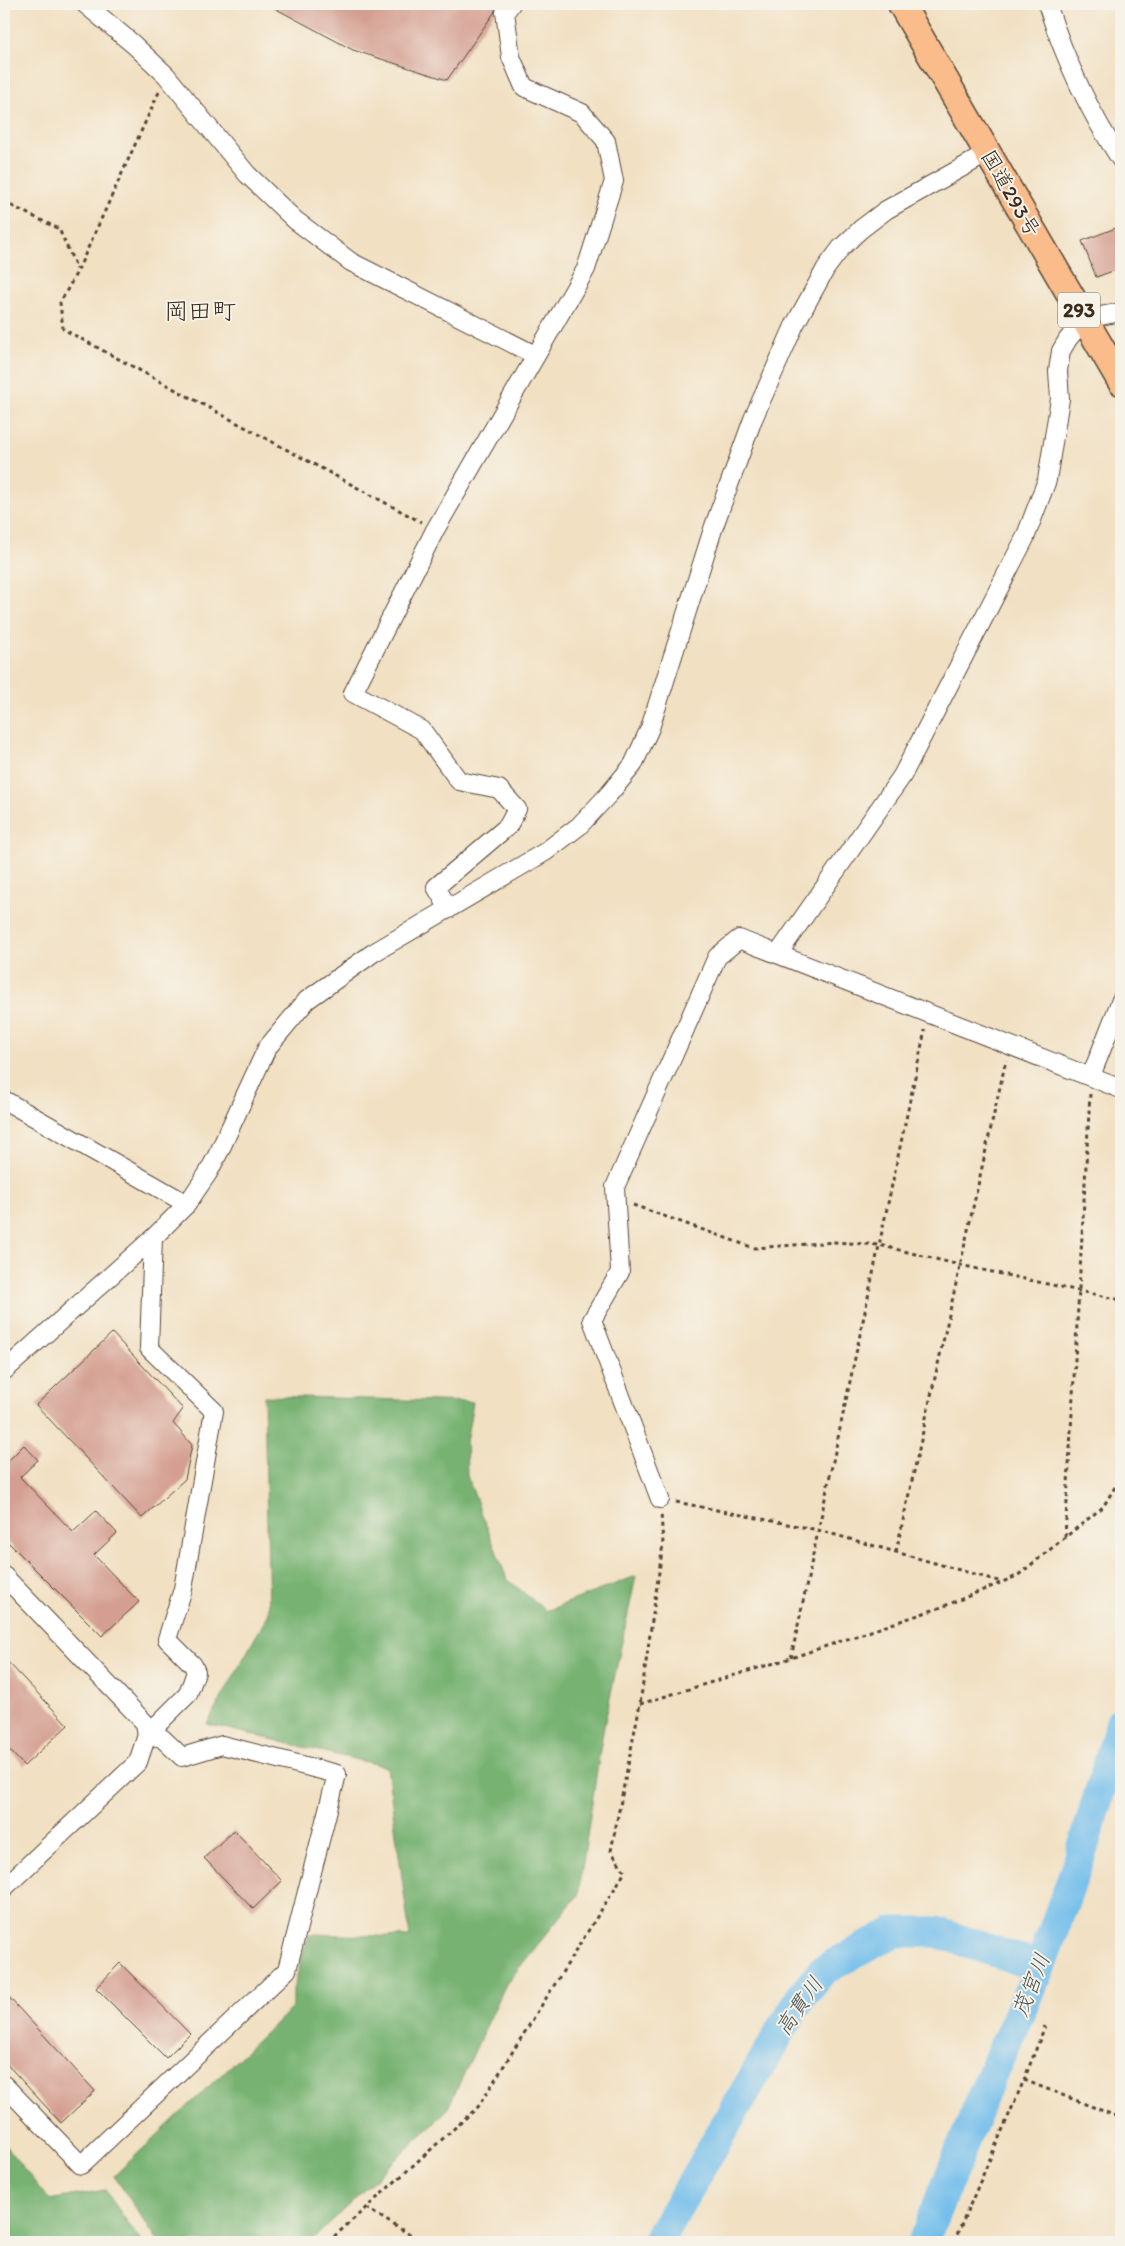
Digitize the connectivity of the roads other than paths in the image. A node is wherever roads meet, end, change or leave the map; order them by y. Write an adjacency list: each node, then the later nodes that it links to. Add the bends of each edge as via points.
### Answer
1 (86, 4): 9 (street, via 166,75 247,174 295,220 351,262)
2 (511, 4): 9 (street, via 505,12 510,57 524,87 582,114 606,140 614,181 586,269)
3 (901, 4): 5 (highway, 国道293号 / 293)
4 (1047, 4): 6 (street, via 1082,94)
5 (988, 153): 8 (highway, 国道293号 / 293); 11 (street, via 886,210 841,248 826,268 794,326 752,419 714,526 650,728 632,765 572,831 545,852)
6 (1120, 155)
7 (1121, 312): 8 (street)
8 (1085, 319): 10 (highway, 国道293号 / 293); 12 (street, via 1061,351 1058,371 1060,399 1046,480 1025,538 902,776)
9 (535, 355): 11 (street, via 435,530 353,693 422,730 459,781 499,789 517,808 508,826 436,887)
10 (1121, 382)
11 (449, 909): 17 (street, via 373,952 307,1000 267,1048 220,1150)
12 (778, 954): 14 (street); 20 (street, via 740,939 717,958 615,1187 620,1272 592,1320)
13 (1121, 1000): 14 (street)
14 (1091, 1076): 15 (street)
15 (1121, 1089)
16 (4, 1100): 17 (street)
17 (187, 1204): 18 (street)
18 (154, 1238): 19 (street); 22 (street, via 149,1348 214,1411 183,1588 167,1639 196,1672 188,1694)
19 (4, 1371)
20 (660, 1499)
21 (4, 1576): 22 (street, via 145,1723)
22 (147, 1735): 23 (street, via 138,1762); 24 (street, via 162,1738 182,1756 222,1745 338,1774 287,1970 81,2165)
23 (4, 1888)
24 (4, 2084)

